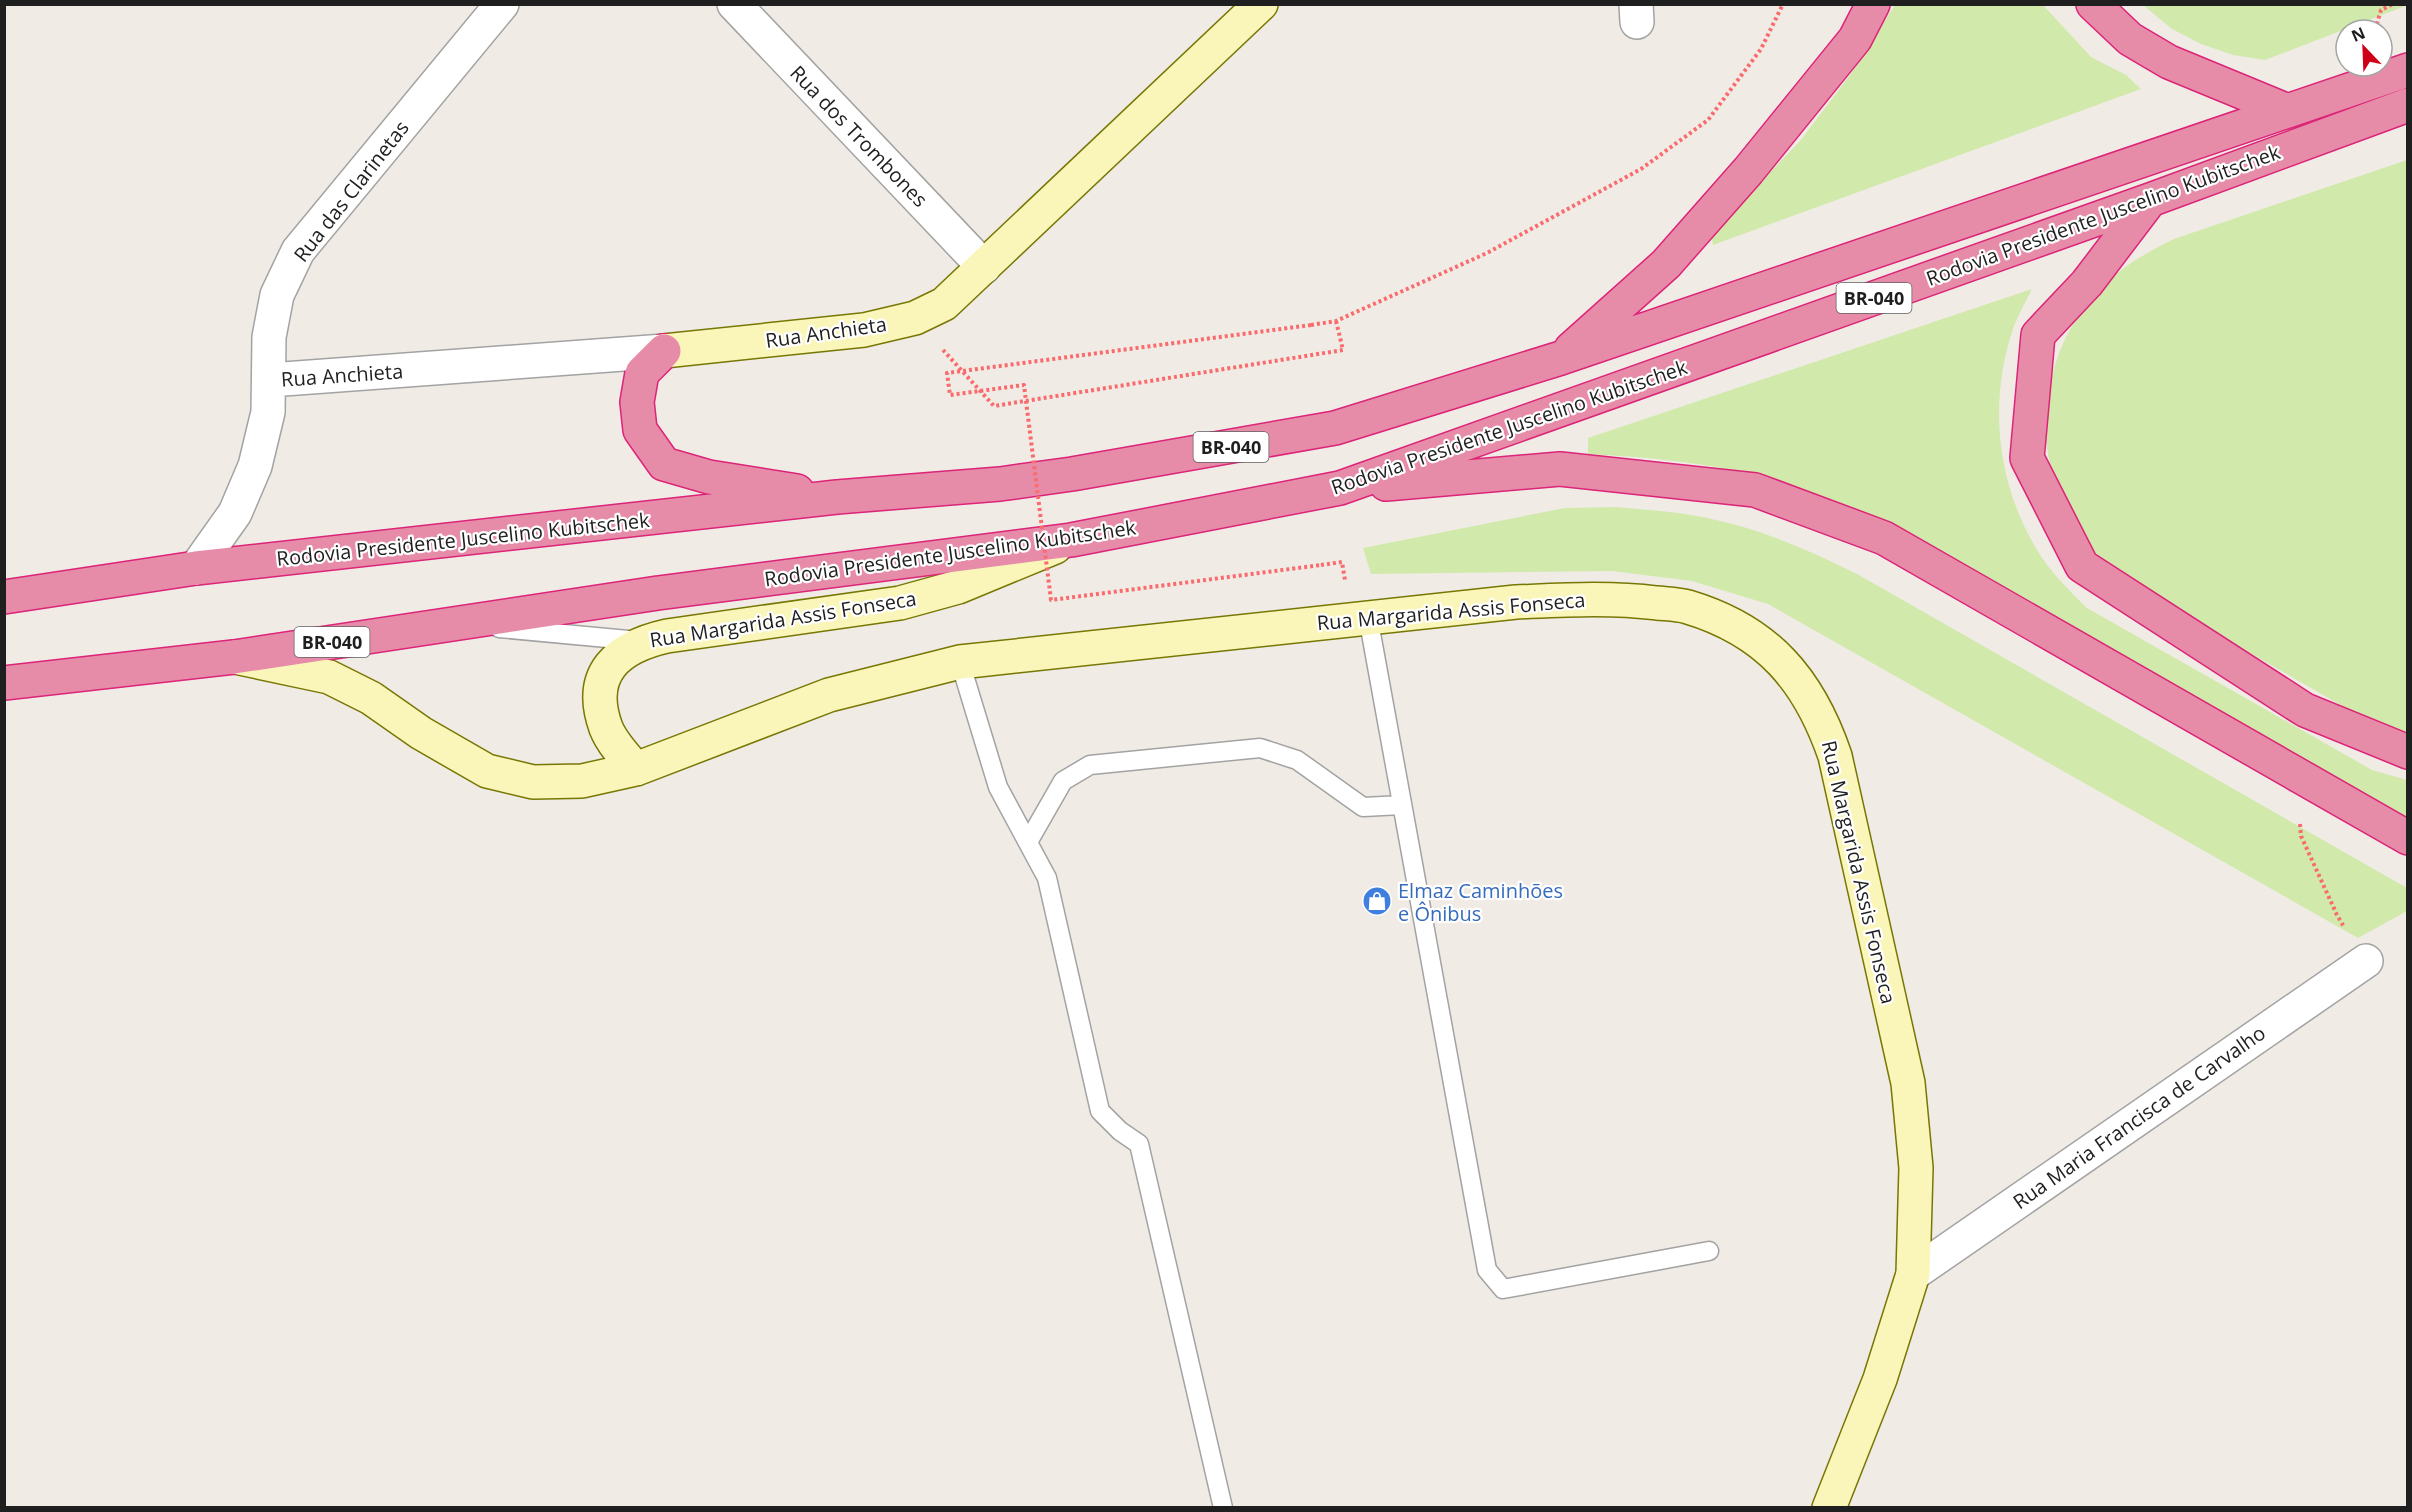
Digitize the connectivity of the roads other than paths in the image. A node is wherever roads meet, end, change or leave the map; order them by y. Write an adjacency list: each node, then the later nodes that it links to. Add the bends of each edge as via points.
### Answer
1 (502, 4): 13 (street, Rua das Clarinetas, via 298,252 277,295 269,337)
2 (734, 4): 10 (street, Rua dos Trombones)
3 (1261, 4): 10 (street, Rua Anchieta)
4 (1873, 4): 12 (highway, via 1855,39 1748,171 1666,264)
5 (2093, 4): 8 (highway, via 2130,39 2169,62)
6 (2408, 70): 8 (highway, Rodovia Presidente Juscelino Kubitschek / BR-040)
7 (2408, 105): 9 (highway, Rodovia Presidente Juscelino Kubitschek / BR-040)
8 (2288, 111): 12 (highway, Rodovia Presidente Juscelino Kubitschek / BR-040)
9 (2150, 200): 14 (highway, Rodovia Presidente Juscelino Kubitschek / BR-040); 25 (highway, via 2086,283 2038,335 2027,458 2082,566 2305,710)
10 (984, 267): 11 (street, Rua Anchieta, via 945,304 915,318 864,330)
11 (664, 351): 13 (street, Rua Anchieta); 15 (highway, via 642,373 637,402 640,430 664,464 709,477)
12 (1561, 358): 15 (highway, Rodovia Presidente Juscelino Kubitschek / BR-040, via 1335,428 1000,484)
13 (270, 380): 17 (street, Rua das Clarinetas, via 268,412 255,466 235,513)
14 (1340, 488): 16 (highway, Rodovia Presidente Juscelino Kubitschek / BR-040); 28 (highway, via 1560,470 1755,490 1884,538)
15 (837, 497): 17 (highway, Rodovia Presidente Juscelino Kubitschek / BR-040)
16 (1071, 540): 20 (highway, Rodovia Presidente Juscelino Kubitschek / BR-040, via 658,593); 21 (street, Rua Margarida Assis Fonseca, via 958,587 900,603)
17 (196, 568): 18 (highway, Rodovia Presidente Juscelino Kubitschek / BR-040)
18 (4, 597)
19 (1368, 617): 23 (street, Rua Margarida Assis Fonseca); 27 (lane); 32 (street, Rua Margarida Assis Fonseca, via 1516,602 1598,598 1645,601 1687,607 1728,624 1763,644 1790,669 1821,719 1835,756 1908,1083 1916,1168)
20 (456, 624): 21 (lane); 22 (highway, Rodovia Presidente Juscelino Kubitschek / BR-040)
21 (643, 641): 26 (street, Rua Margarida Assis Fonseca, via 611,662 600,704 606,729)
22 (234, 657): 24 (highway, Rodovia Presidente Juscelino Kubitschek / BR-040); 26 (street, Rua Margarida Assis Fonseca, via 329,677 371,698 487,771 533,782 582,781)
23 (960, 662): 26 (street, Rua Margarida Assis Fonseca, via 829,694); 29 (lane, via 998,787)
24 (4, 683)
25 (2408, 752)
26 (636, 769)
27 (1402, 806): 29 (lane, via 1363,807 1297,760 1260,748 1090,765 1063,781); 31 (lane, via 1487,1270 1503,1289)
28 (2408, 838)
29 (1028, 842): 33 (lane, via 1047,878 1100,1111 1139,1144)
30 (2366, 961): 32 (street, Rua Maria Francisca de Carvalho)
31 (1709, 1251)
32 (1913, 1274): 34 (street, Rua Margarida Assis Fonseca, via 1880,1379)
33 (1223, 1508)
34 (1829, 1508)

